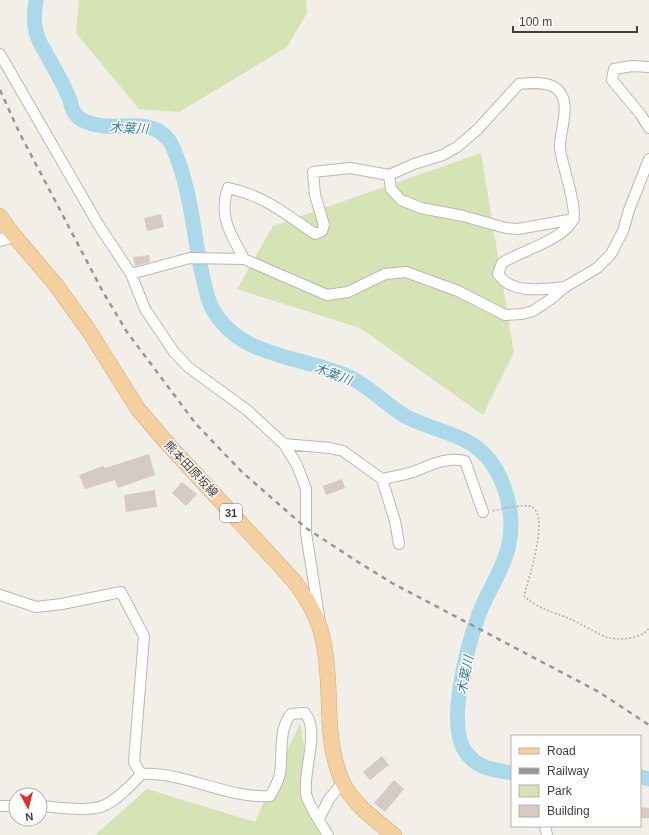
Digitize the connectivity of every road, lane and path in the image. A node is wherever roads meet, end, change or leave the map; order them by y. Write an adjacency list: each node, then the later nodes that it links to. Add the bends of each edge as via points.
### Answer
1 (0, 54): 10 (street, via 98,224)
2 (649, 67): 3 (street, via 614,69 612,80)
3 (649, 128)
4 (649, 159): 11 (street, via 629,210 624,231 612,254 597,268)
5 (389, 175): 7 (street, via 391,189 401,200 421,208 506,228 518,229); 7 (street, via 443,155 457,147 519,84 539,83 557,88 562,96 564,106 560,148); 9 (street, via 350,168 312,172 315,195 324,225 322,231 315,234 268,201 248,192 228,188 224,201 225,217 228,230)
6 (0, 216): 8 (main road, 熊本田原坂線 / 31)
7 (574, 218): 11 (street, via 568,229 554,238 502,263 498,274 503,281 515,287 530,290)
8 (7, 238): 18 (main road, 熊本田原坂線 / 31, via 56,285 138,409 294,581 310,605)
9 (244, 259): 10 (street, via 190,258); 11 (street, via 327,295 348,292 385,274 406,272 505,314 533,311)
10 (131, 274): 12 (street, via 145,309 174,352 188,367 247,410)
11 (565, 287)
12 (284, 444): 13 (street, via 343,451); 18 (street, via 297,465 306,488 306,533)
13 (382, 479): 14 (street, via 413,472 426,465 443,461 465,461); 15 (street)
14 (483, 512): 17 (path, via 526,505 536,510 540,534 524,596 540,608 569,618 608,637 636,637 646,633)
15 (399, 544)
16 (0, 595): 19 (street, via 36,606 62,604 121,592 144,636 134,762)
17 (649, 628)
18 (323, 639): 20 (main road, 熊本田原坂線 / 31, via 328,673 329,734 333,755)
19 (141, 774): 21 (street, via 102,807); 22 (street, via 168,776 253,797 270,796 280,773 282,739 287,719 291,714 305,713 310,719 312,732 305,781 306,796)
20 (343, 782): 22 (street, via 329,799); 24 (main road, 熊本田原坂線 / 31, via 359,805)
21 (48, 806)
22 (319, 819): 23 (street)
23 (328, 835)
24 (394, 835)

